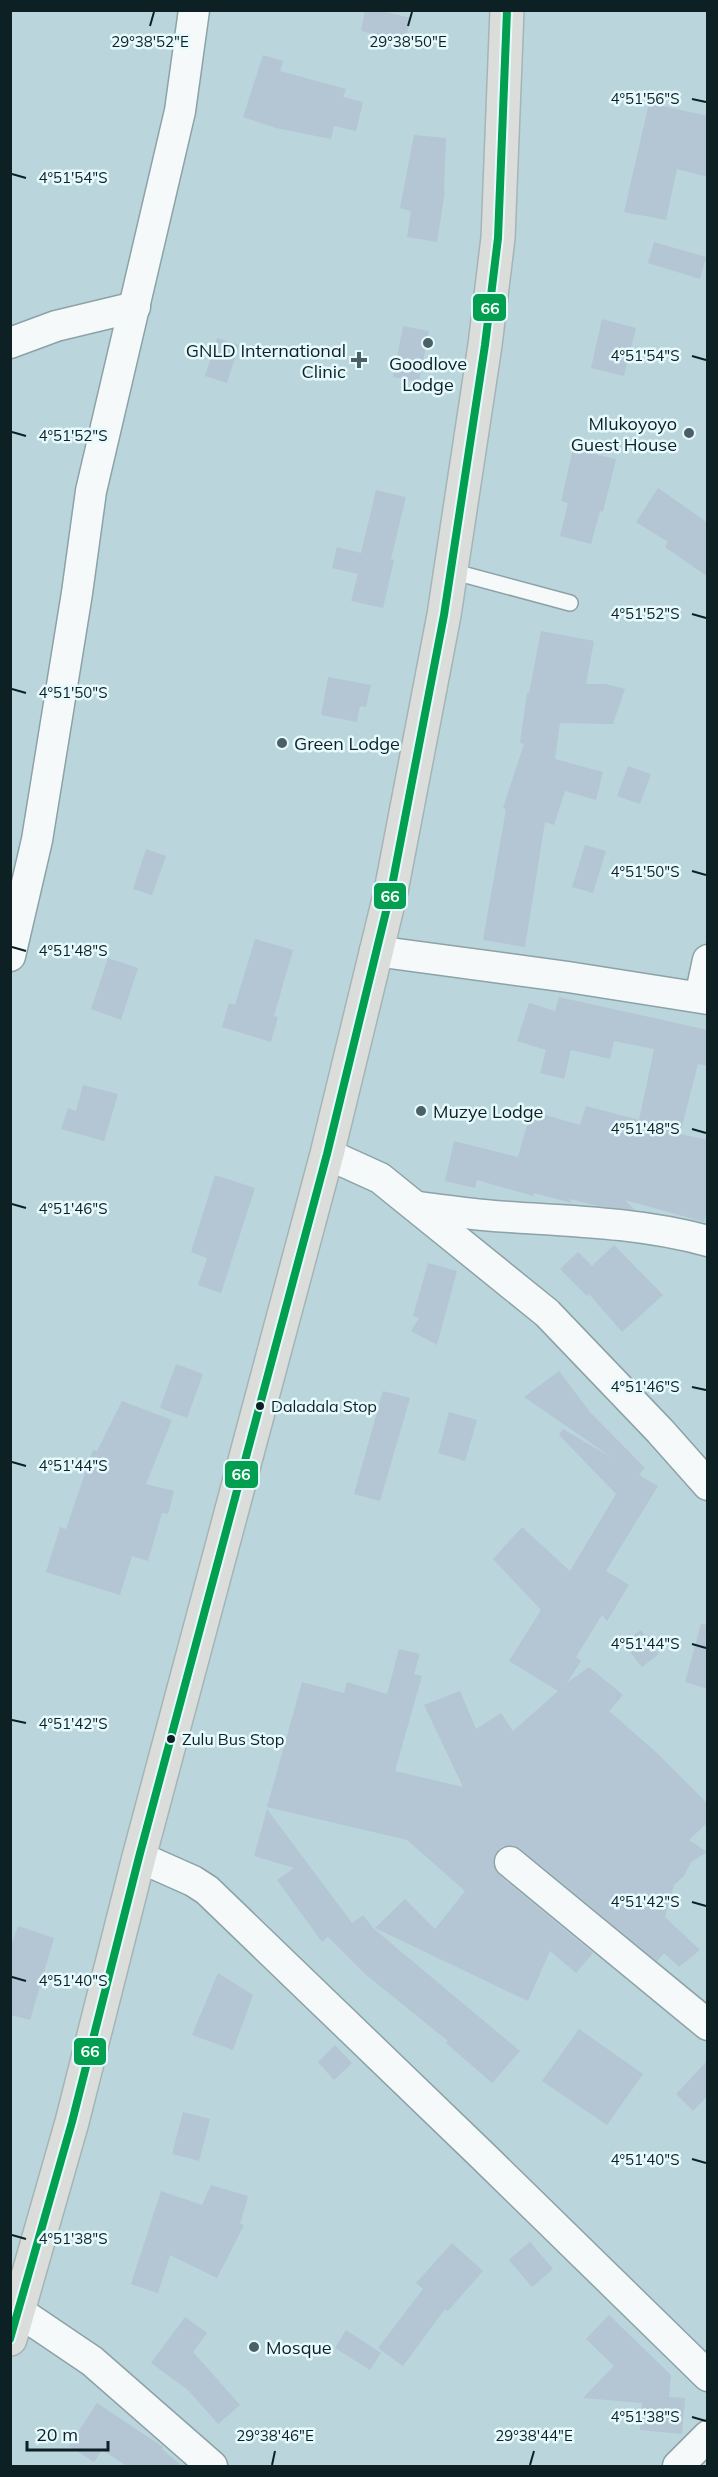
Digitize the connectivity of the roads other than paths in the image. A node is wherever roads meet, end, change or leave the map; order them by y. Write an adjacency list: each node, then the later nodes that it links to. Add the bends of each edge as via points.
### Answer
1 (194, 10): 3 (street, via 180,111)
2 (507, 10): 5 (main road, via 498,238 474,430)
3 (135, 307): 4 (street, via 56,326); 8 (street, via 91,492 37,840)
4 (10, 343)
5 (451, 571): 6 (lane); 7 (main road)
6 (570, 603)
7 (375, 951): 10 (street); 11 (main road)
8 (10, 956)
9 (708, 960): 10 (street)
10 (704, 998)
11 (327, 1154): 12 (street, via 380,1178); 15 (main road)
12 (417, 1207): 13 (street, via 660,1230); 14 (street, via 547,1312)
13 (708, 1240)
14 (708, 1485)
15 (139, 1857): 18 (main road, via 72,2122); 20 (street, via 207,1890)
16 (510, 1862): 17 (street)
17 (708, 2025)
18 (20, 2274): 19 (main road)
19 (14, 2325): 22 (street, via 92,2361)
20 (708, 2376)
21 (708, 2436): 23 (street)
22 (212, 2466)
23 (678, 2466)

